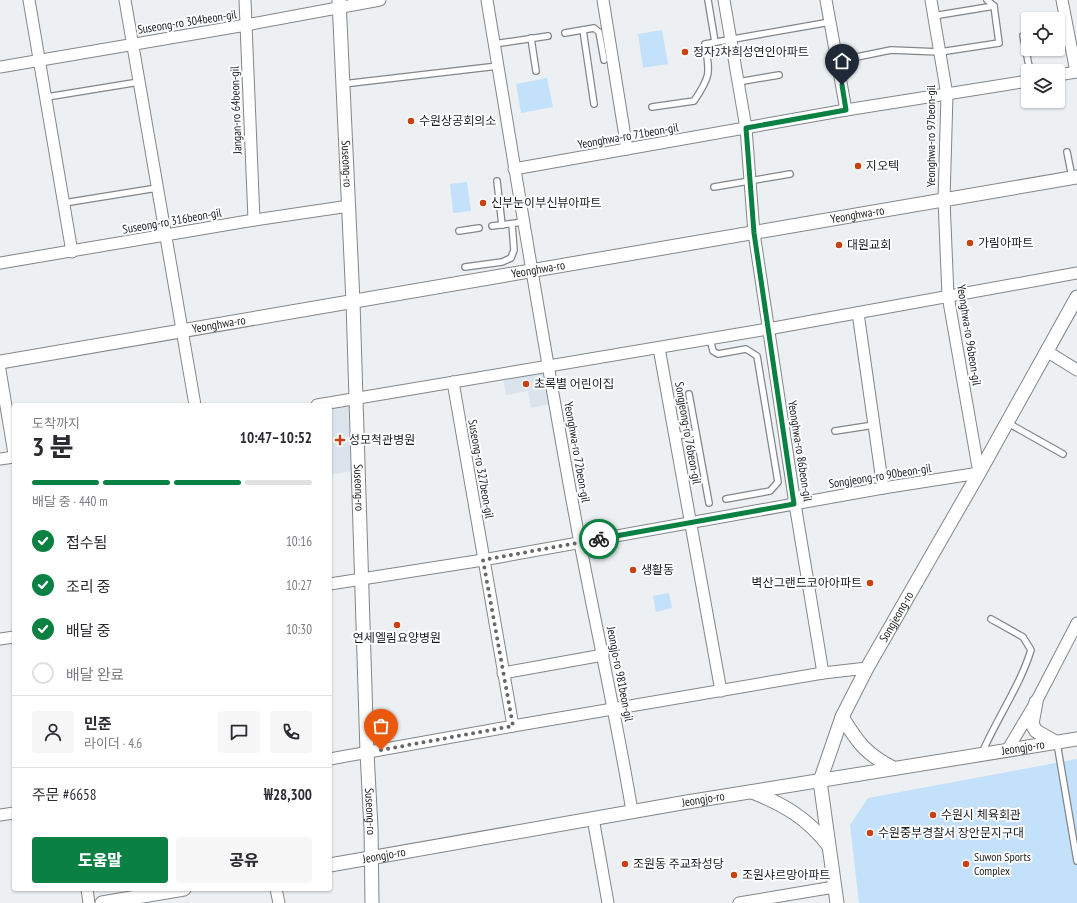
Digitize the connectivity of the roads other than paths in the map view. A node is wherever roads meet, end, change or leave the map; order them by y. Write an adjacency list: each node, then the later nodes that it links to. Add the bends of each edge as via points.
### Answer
1 (29, 0): 27 (street)
2 (125, 0): 24 (street)
3 (246, 0): 17 (street, Jangan-ro 64beon-gil)
4 (380, 0): 13 (street, Suseong-ro 304beon-gil)
5 (487, 0): 25 (street)
6 (603, 0): 46 (street)
7 (708, 0): 23 (lane)
8 (724, 0): 22 (street, Yeonghwa-ro 86beon-gil)
9 (826, 0): 16 (street)
10 (931, 0): 15 (street, Yeonghwa-ro 97beon-gil)
11 (987, 0): 14 (lane)
12 (1062, 0): 33 (street)
13 (339, 4): 17 (street, Suseong-ro 304beon-gil); 39 (street, Suseong-ro)
14 (994, 6): 15 (lane); 26 (lane, via 999,43)
15 (933, 16): 26 (street, Yeonghwa-ro 97beon-gil)
16 (830, 22): 22 (lane); 29 (street)
17 (246, 25): 24 (street, Suseong-ro 304beon-gil); 58 (street, Jangan-ro 64beon-gil)
18 (583, 30): 19 (lane); 28 (lane, via 594,28 599,32); 42 (lane)
19 (565, 33)
20 (548, 36): 21 (lane)
21 (532, 38): 25 (lane); 32 (lane)
22 (731, 40): 23 (lane); 37 (street, Yeonghwa-ro 86beon-gil)
23 (715, 42): 43 (lane, via 706,44 710,71 707,82 694,101)
24 (132, 44): 27 (street, Suseong-ro 304beon-gil); 36 (street)
25 (494, 44): 30 (street)
26 (940, 52): 29 (lane, via 891,50); 40 (street, Yeonghwa-ro 97beon-gil)
27 (39, 60): 31 (street, Suseong-ro 304beon-gil); 41 (street)
28 (604, 60)
29 (837, 61): 44 (street)
30 (498, 66): 39 (lane); 48 (street)
31 (0, 67)
32 (536, 71)
33 (1077, 72): 34 (street)
34 (1065, 74)
35 (779, 75): 37 (lane)
36 (139, 82): 41 (lane); 54 (street)
37 (738, 82): 45 (street, Yeonghwa-ro 86beon-gil)
38 (1021, 82): 40 (street, Yeonghwa-ro 71beon-gil)
39 (342, 84): 57 (street, Suseong-ro)
40 (947, 95): 44 (street, Yeonghwa-ro 71beon-gil); 55 (street, Yeonghwa-ro 97beon-gil)
41 (47, 97): 56 (street)
42 (594, 104)
43 (652, 108)
44 (846, 110): 45 (street, Yeonghwa-ro 71beon-gil)
45 (746, 128): 46 (street, Yeonghwa-ro 71beon-gil); 52 (street, Yeonghwa-ro 86beon-gil)
46 (627, 149): 48 (street, Yeonghwa-ro 71beon-gil)
47 (1067, 152): 50 (lane)
48 (514, 169): 59 (street)
49 (790, 174): 52 (lane)
50 (1075, 177): 55 (street, Yeonghwa-ro)
51 (497, 181): 60 (lane)
52 (750, 181): 53 (lane); 64 (street, Yeonghwa-ro 86beon-gil)
53 (714, 187)
54 (157, 188): 56 (lane); 65 (street)
55 (944, 200): 64 (street, Yeonghwa-ro); 71 (street, Yeonghwa-ro 96beon-gil)
56 (64, 203): 66 (street)
57 (348, 206): 58 (street, Suseong-ro 316beon-gil); 73 (street, Suseong-ro)
58 (254, 220): 65 (street, Suseong-ro 316beon-gil)
59 (517, 223): 60 (lane); 68 (lane, via 511,258 502,262); 69 (street)
60 (502, 225): 61 (lane)
61 (492, 226)
62 (479, 228): 63 (lane)
63 (458, 231)
64 (754, 233): 69 (street, Yeonghwa-ro); 75 (street, Yeonghwa-ro 86beon-gil)
65 (166, 236): 66 (street, Suseong-ro 316beon-gil); 76 (street)
66 (72, 252): 67 (street, Suseong-ro 316beon-gil)
67 (0, 264)
68 (465, 267)
69 (531, 271): 73 (street, Yeonghwa-ro); 81 (street, Yeonghwa-ro 72beon-gil)
70 (1077, 273): 71 (street)
71 (948, 296): 74 (street); 98 (street, Yeonghwa-ro 96beon-gil)
72 (1077, 297): 79 (street, Songjeong-ro)
73 (352, 302): 76 (street, Yeonghwa-ro); 86 (street, Suseong-ro)
74 (858, 313): 75 (street); 90 (street)
75 (768, 329): 77 (street); 102 (street, Yeonghwa-ro 86beon-gil)
76 (182, 331): 80 (street, Yeonghwa-ro); 87 (street)
77 (710, 339): 78 (street); 100 (lane, via 713,351 718,354 746,349 757,356 778,482 770,491)
78 (659, 348): 81 (street); 93 (street, Songjeong-ro 76beon-gil)
79 (1048, 352): 83 (street); 89 (street, Songjeong-ro)
80 (0, 362)
81 (548, 367): 84 (street); 104 (street, Yeonghwa-ro 72beon-gil)
82 (0, 370): 94 (street)
83 (1077, 370)
84 (453, 382): 86 (street); 105 (street, Suseong-ro 327beon-gil)
85 (689, 394): 92 (lane)
86 (356, 398): 88 (street); 106 (street, Suseong-ro)
87 (195, 403)
88 (327, 403)
89 (1008, 423): 95 (lane); 98 (street, Songjeong-ro)
90 (874, 425): 91 (lane); 99 (street)
91 (835, 431)
92 (696, 432): 93 (lane); 101 (lane)
93 (675, 436): 103 (street, Songjeong-ro 76beon-gil)
94 (12, 444)
95 (1063, 454)
96 (12, 456): 97 (street)
97 (0, 459)
98 (980, 474): 99 (street, Songjeong-ro 90beon-gil); 113 (street, Songjeong-ro)
99 (883, 488): 102 (street, Songjeong-ro 90beon-gil)
100 (726, 499)
101 (709, 503)
102 (794, 504): 103 (street, Songjeong-ro 90beon-gil); 115 (street, Yeonghwa-ro 86beon-gil)
103 (690, 523): 104 (street, Songjeong-ro 90beon-gil); 116 (street)
104 (580, 543): 105 (street, Songjeong-ro 90beon-gil); 112 (street, Jeongjo-ro 981beon-gil)
105 (483, 560): 106 (street, Songjeong-ro 90beon-gil); 114 (street, Suseong-ro 327beon-gil)
106 (362, 579): 107 (street, Songjeong-ro 90beon-gil); 124 (street, Suseong-ro)
107 (332, 584)
108 (991, 620): 125 (lane, via 1023,637 1031,650 1027,664)
109 (1077, 623): 117 (street)
110 (12, 637): 111 (street)
111 (0, 639)
112 (603, 655): 114 (street); 118 (street, Jeongjo-ro 981beon-gil)
113 (867, 668): 115 (street); 119 (street, Songjeong-ro)
114 (504, 673): 120 (street, Suseong-ro 327beon-gil)
115 (823, 673): 116 (street)
116 (721, 691): 118 (street)
117 (1036, 702): 122 (street, via 1032,724 1036,731); 123 (street)
118 (614, 709): 120 (street); 130 (street, Jeongjo-ro 981beon-gil)
119 (842, 717): 127 (street, via 858,743 877,760); 128 (street, Songjeong-ro)
120 (513, 726): 124 (street)
121 (1077, 739): 122 (street, Jeongjo-ro)
122 (1057, 743): 123 (street, Jeongjo-ro); 136 (lane)
123 (1008, 749): 125 (street, Jeongjo-ro)
124 (367, 753): 126 (street); 135 (street, Suseong-ro)
125 (982, 753): 127 (street, Jeongjo-ro)
126 (332, 759)
127 (893, 768): 128 (street, Jeongjo-ro)
128 (820, 781): 129 (street, Jeongjo-ro); 134 (street, Songjeong-ro)
129 (752, 792): 130 (street, Jeongjo-ro); 134 (street, via 792,810)
130 (632, 811): 133 (street, Jeongjo-ro)
131 (12, 813): 132 (street)
132 (0, 815)
133 (593, 818): 135 (street, Jeongjo-ro); 146 (street)
134 (828, 844): 138 (street, Songjeong-ro)
135 (371, 857): 137 (street, Jeongjo-ro); 145 (street, Suseong-ro)
136 (1077, 861)
137 (332, 865)
138 (834, 887): 147 (street); 148 (street, Songjeong-ro)
139 (87, 891): 142 (street)
140 (172, 891): 143 (street)
141 (276, 891): 144 (street)
142 (89, 903)
143 (102, 903)
144 (279, 903)
145 (372, 903)
146 (608, 903)
147 (739, 903)
148 (837, 903)

